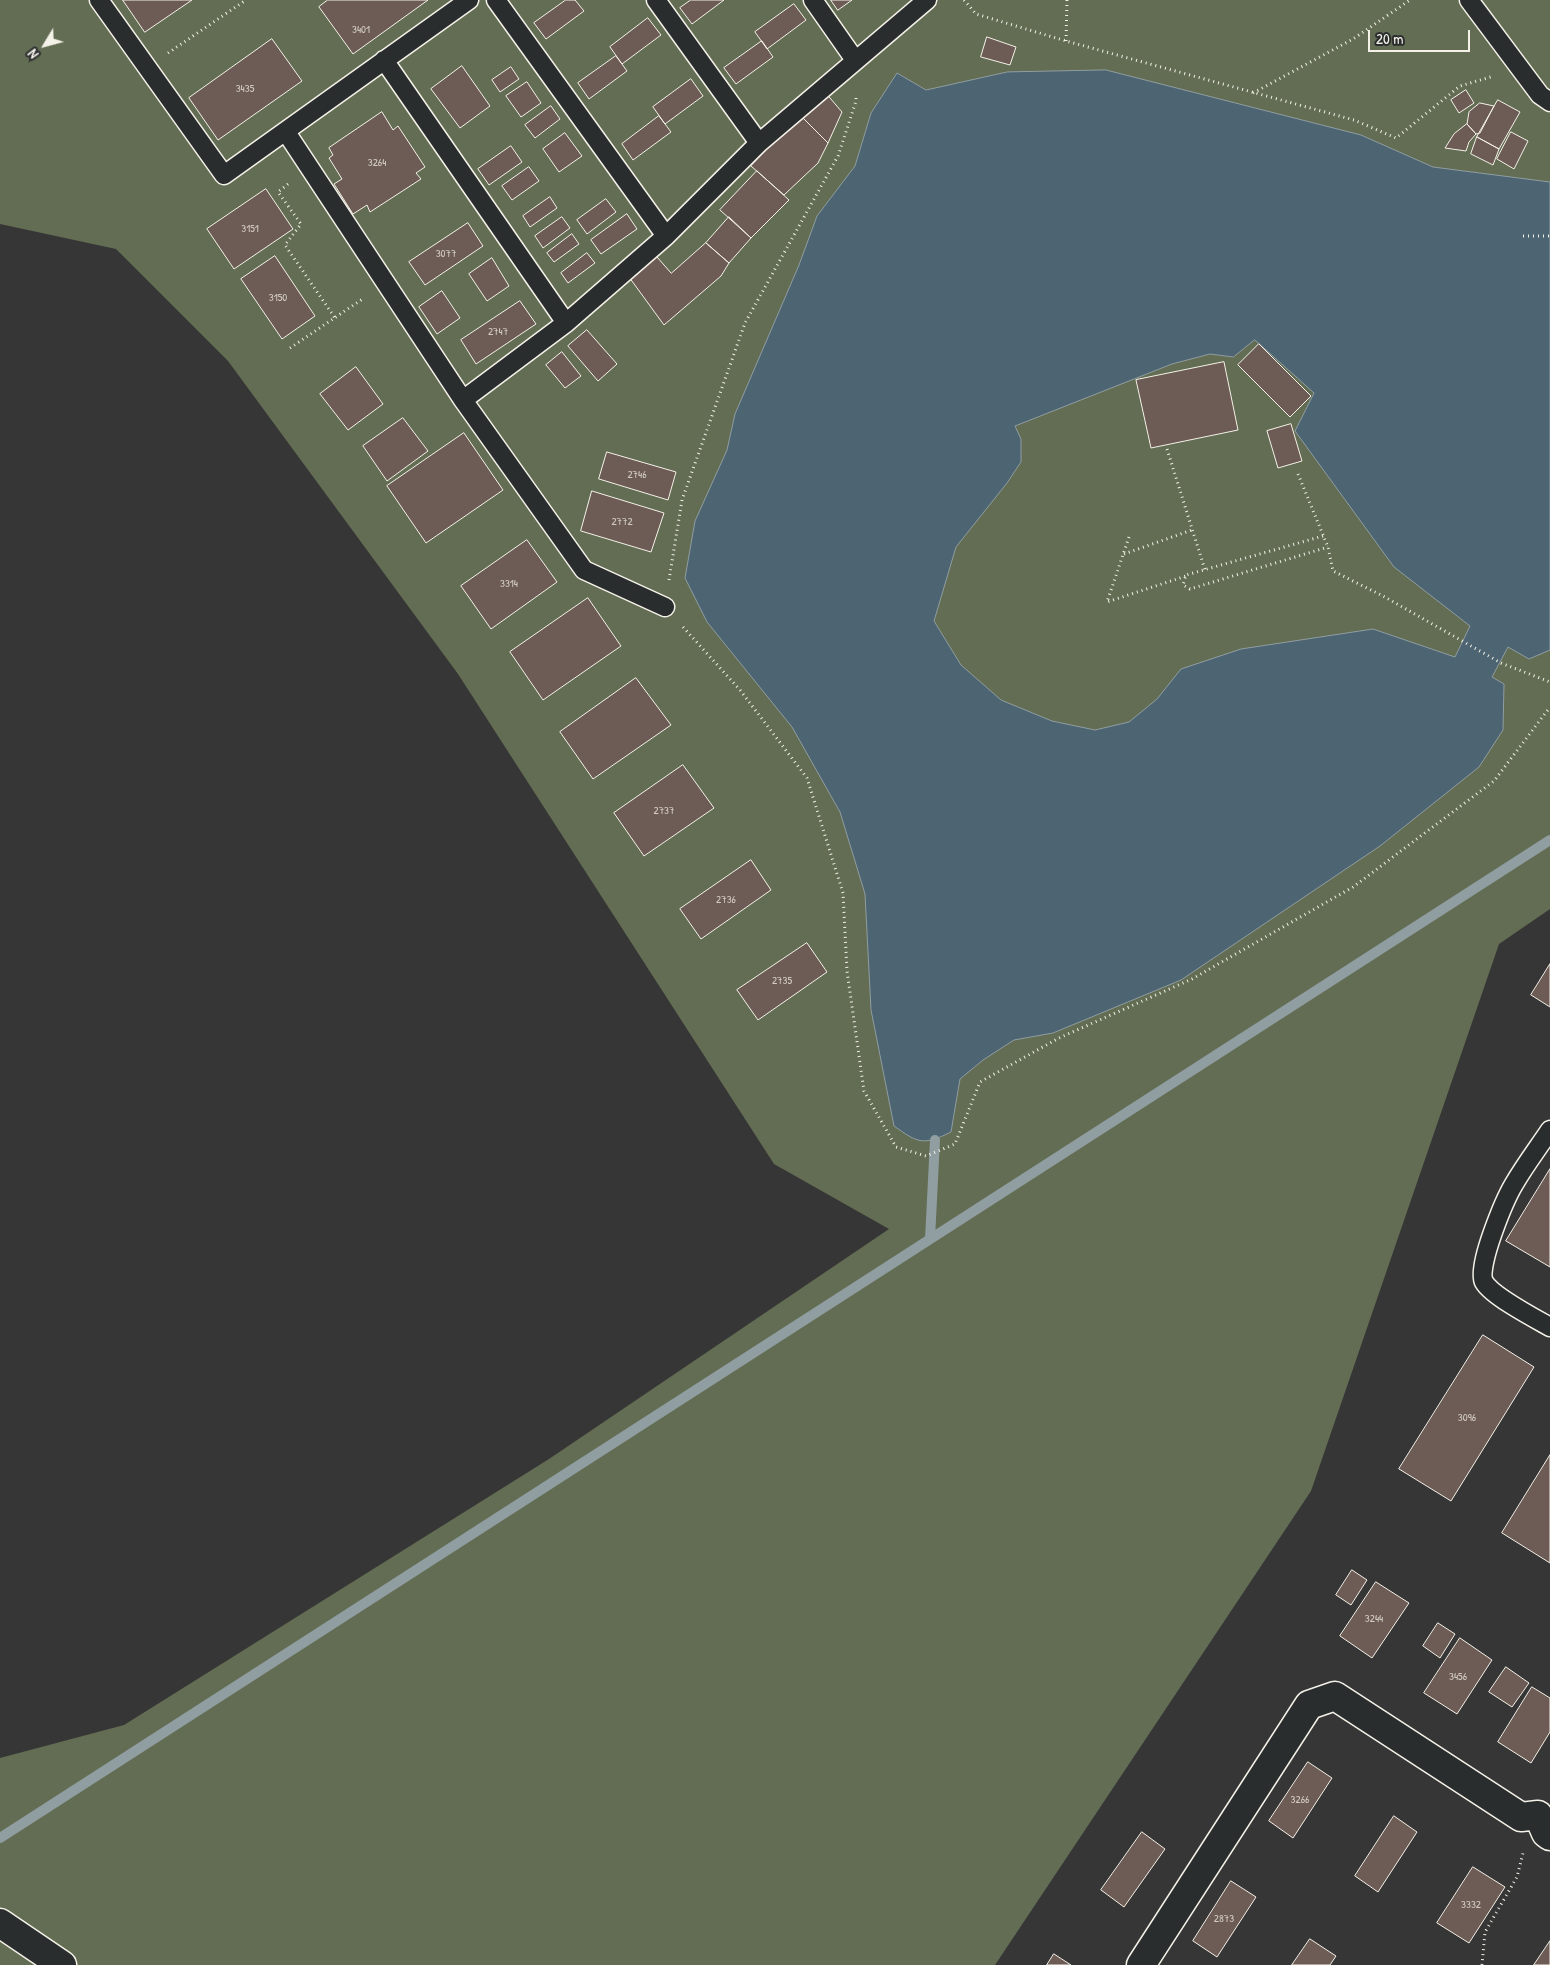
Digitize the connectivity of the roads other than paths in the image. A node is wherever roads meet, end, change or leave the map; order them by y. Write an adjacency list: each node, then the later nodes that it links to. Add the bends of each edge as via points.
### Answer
1 (99, 0): 11 (lane, via 224,175)
2 (469, 0): 8 (lane)
3 (496, 0): 13 (lane)
4 (656, 0): 12 (lane)
5 (813, 0): 9 (lane)
6 (928, 0): 9 (lane)
7 (1470, 0): 10 (lane, via 1540,95)
8 (384, 60): 11 (lane); 14 (lane)
9 (855, 60): 12 (lane)
10 (1550, 102)
11 (286, 132): 15 (lane)
12 (759, 143): 13 (lane)
13 (666, 236): 14 (lane)
14 (566, 323): 15 (lane)
15 (463, 400): 16 (lane, via 584,570)
16 (665, 607)
17 (1550, 1130): 18 (lane, via 1513,1186 1493,1230 1482,1272 1484,1281 1493,1292)
18 (1550, 1327)
19 (1546, 1820): 21 (street, via 1521,1817 1335,1696 1323,1699 1309,1705)
20 (0, 1923): 22 (street)
21 (1145, 1964)
22 (62, 1965)

